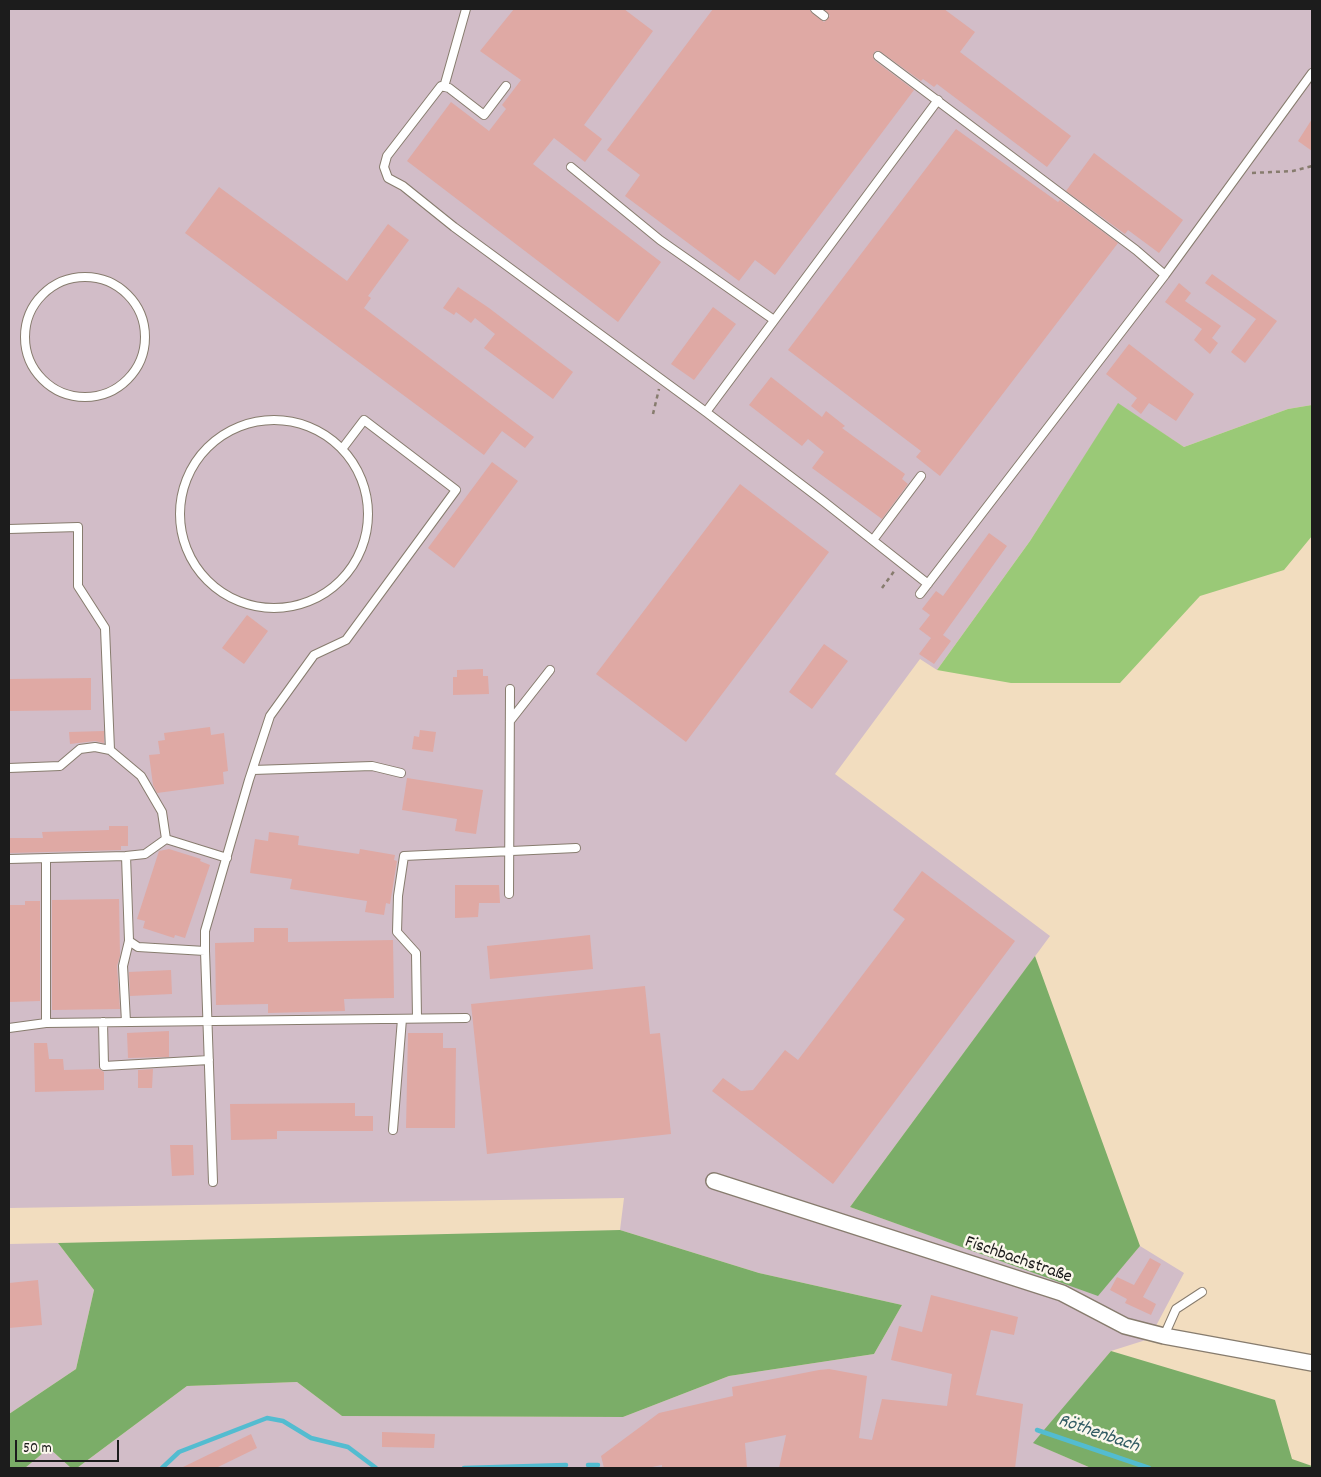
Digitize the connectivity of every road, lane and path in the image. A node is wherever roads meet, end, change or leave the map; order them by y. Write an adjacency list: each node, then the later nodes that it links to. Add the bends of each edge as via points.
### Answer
1 (466, 9): 7 (lane)
2 (815, 9): 3 (lane)
3 (824, 16)
4 (878, 56): 8 (lane)
5 (1312, 73): 11 (lane)
6 (506, 86): 7 (lane, via 484,115)
7 (444, 87): 15 (lane, via 441,86 387,156 384,167 388,178)
8 (938, 100): 12 (lane); 14 (lane)
9 (1312, 166): 11 (path, via 1293,171)
10 (571, 167): 14 (lane, via 660,240)
11 (1238, 174): 12 (lane)
12 (1165, 275): 23 (lane)
13 (37, 300): 13 (lane, via 27,320 26,347 36,373 52,388 73,396 95,396 116,388 132,374 144,343 142,321 133,301 117,286 96,278 74,278 53,286)
14 (774, 320): 16 (lane)
15 (664, 382): 16 (lane); 17 (path, via 657,393)
16 (706, 412): 21 (lane)
17 (653, 414)
18 (342, 449): 18 (lane, via 313,429 279,421 252,423 214,442 189,475 180,516 190,557 206,580 229,597 269,608 310,601 334,587 359,553 367,519 363,485); 31 (lane, via 364,420 456,490 346,640 314,656 270,716)
19 (921, 476): 21 (lane)
20 (9, 529): 29 (lane, via 78,527 78,586 105,628)
21 (873, 540): 22 (lane)
22 (901, 563): 23 (lane); 24 (path)
23 (928, 584): 25 (lane)
24 (882, 588)
25 (920, 594)
26 (550, 670): 28 (lane)
27 (510, 689): 28 (lane)
28 (510, 721): 35 (lane)
29 (110, 750): 30 (lane, via 80,749 60,766); 33 (lane, via 141,776 162,812)
30 (9, 768)
31 (253, 770): 32 (lane, via 372,766); 37 (lane)
32 (401, 773)
33 (166, 839): 36 (lane, via 145,854); 37 (lane)
34 (576, 848): 35 (lane)
35 (509, 851): 40 (lane); 43 (lane, via 404,856 397,932 416,953)
36 (126, 856): 38 (lane); 41 (lane)
37 (227, 858): 42 (lane, via 206,931)
38 (46, 859): 39 (lane); 49 (lane)
39 (9, 860)
40 (509, 894)
41 (129, 941): 42 (lane, via 138,947); 48 (lane, via 124,966)
42 (205, 951): 46 (lane)
43 (417, 1018): 44 (lane); 45 (lane)
44 (466, 1018)
45 (402, 1019): 46 (lane); 52 (lane)
46 (208, 1021): 48 (lane); 51 (lane)
47 (103, 1022): 48 (lane); 49 (lane); 51 (lane, via 104,1066)
48 (126, 1022)
49 (46, 1023): 50 (lane)
50 (9, 1028)
51 (209, 1060): 53 (lane)
52 (393, 1130)
53 (214, 1182)
54 (714, 1182): 56 (street, Fischbachstraße, via 1062,1293 1125,1326)
55 (1202, 1292): 56 (lane, via 1176,1309)
56 (1164, 1336): 57 (street, Fischbachstraße)
57 (1312, 1363)

